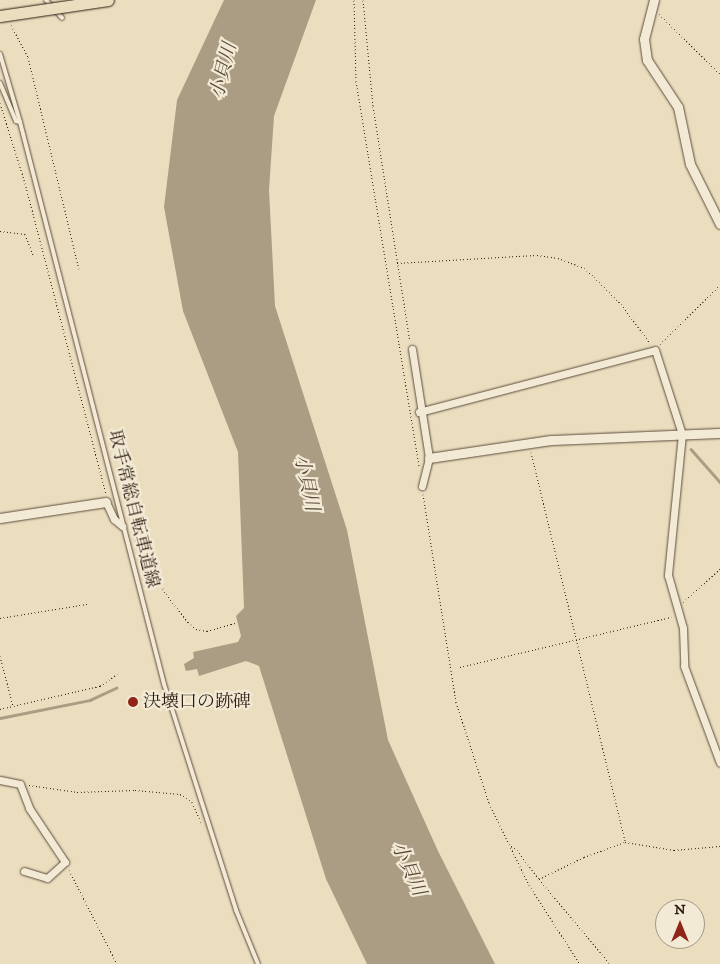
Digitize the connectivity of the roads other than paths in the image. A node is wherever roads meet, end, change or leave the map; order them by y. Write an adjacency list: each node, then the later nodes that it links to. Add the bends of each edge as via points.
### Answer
1 (46, 0): 5 (lane)
2 (108, 0): 4 (main road, bridge)
3 (653, 3): 9 (street, via 644,39 647,60 678,107 690,164)
4 (5, 18)
5 (62, 18)
6 (0, 54): 8 (lane, 取手常総自転車道線)
7 (0, 83): 8 (lane, via 16,121)
8 (20, 122): 18 (lane, 取手常総自転車道線)
9 (720, 224)
10 (412, 349): 11 (street)
11 (419, 412): 13 (street, via 655,350); 14 (street)
12 (720, 433): 13 (street)
13 (682, 434): 14 (street, via 528,442); 19 (street, via 668,575 683,628 684,666)
14 (429, 458): 15 (street)
15 (422, 486)
16 (106, 502): 17 (street); 18 (street, via 114,519)
17 (0, 518)
18 (122, 526): 22 (lane, 取手常総自転車道線, via 164,684 236,910)
19 (720, 763)
20 (0, 780): 21 (street, via 20,784 29,808 65,862 47,878)
21 (24, 871)
22 (258, 964)

